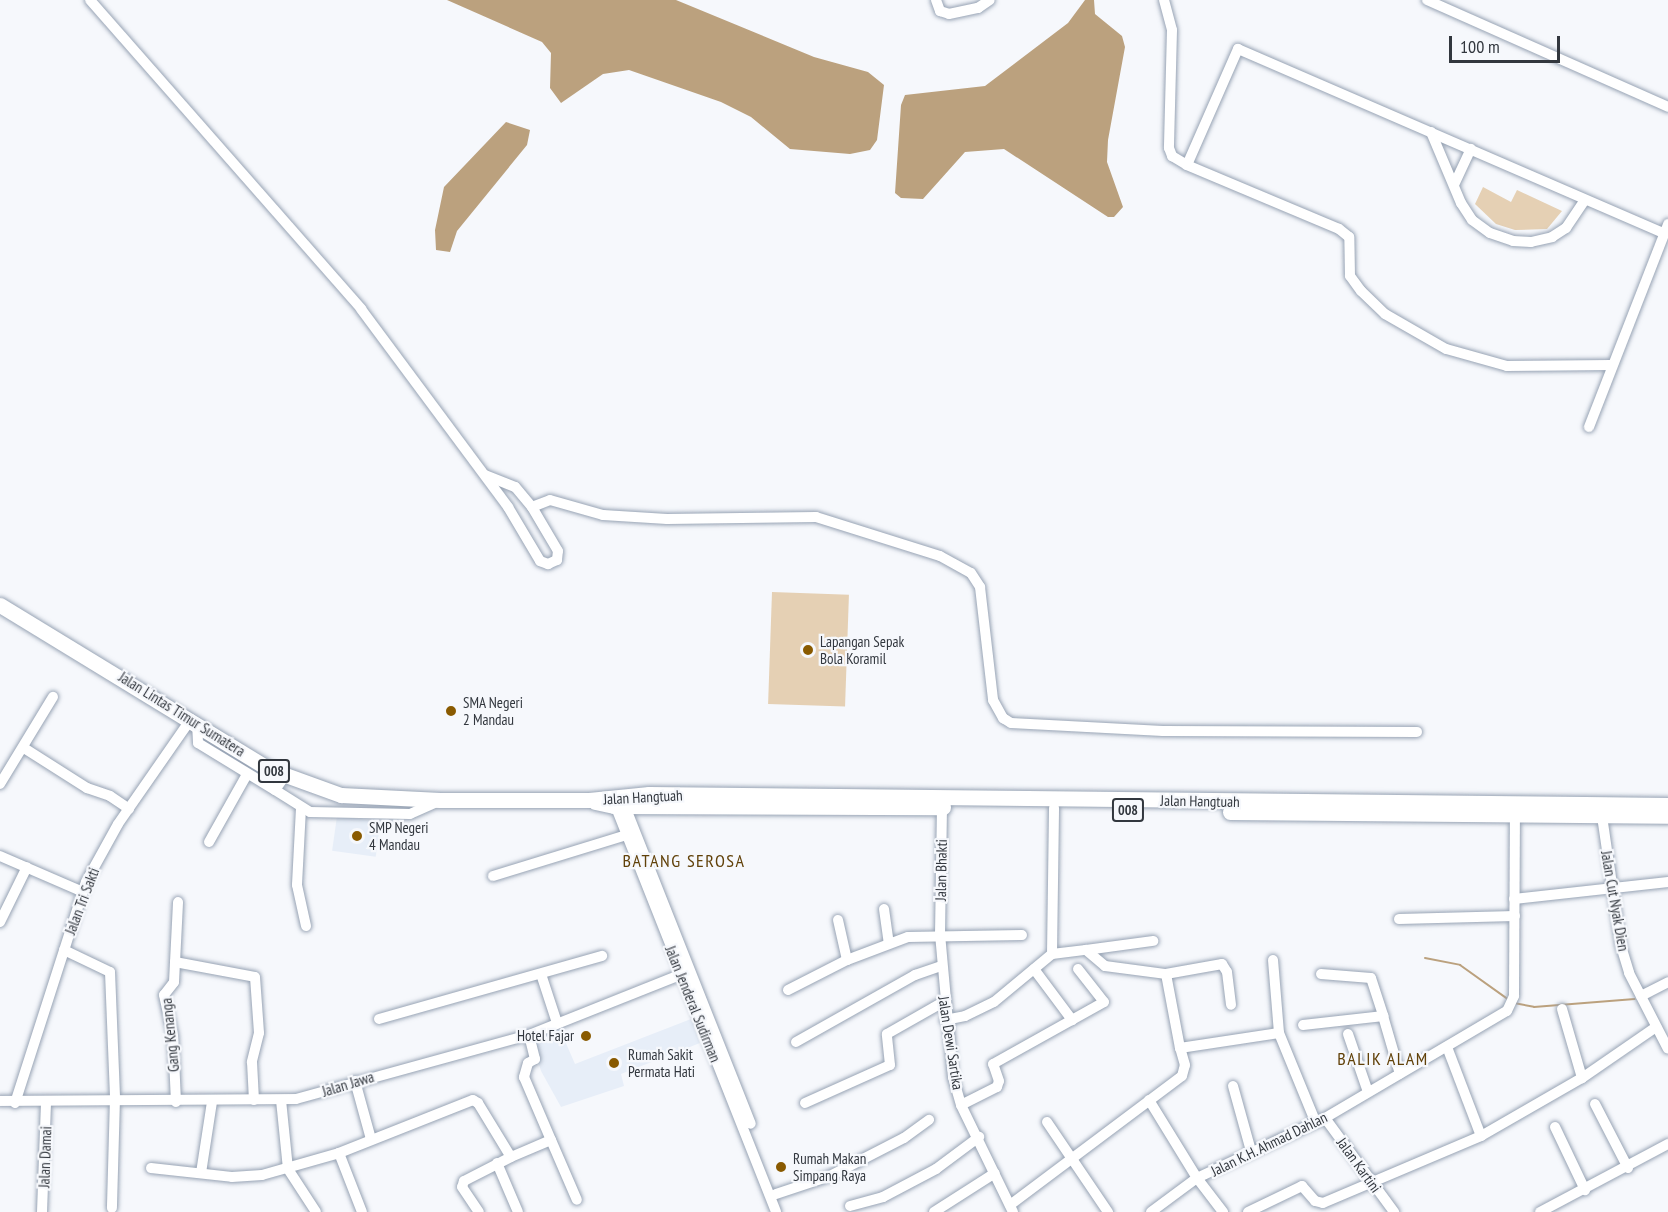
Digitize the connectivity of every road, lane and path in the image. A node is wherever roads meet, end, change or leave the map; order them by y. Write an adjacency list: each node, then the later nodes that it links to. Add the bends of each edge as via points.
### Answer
1 (90, 0): 15 (street, via 329,269)
2 (936, 0): 3 (street, via 940,11 949,14 978,8)
3 (990, 0)
4 (1164, 0): 9 (street, via 1172,30 1169,148 1172,156)
5 (1426, 0): 6 (street)
6 (1668, 107)
7 (1431, 132): 8 (street); 9 (street, via 1238,49); 10 (street)
8 (1471, 149): 10 (street); 11 (street)
9 (1187, 165): 13 (street, via 1339,229 1349,237 1350,276 1361,291 1385,314 1446,349 1508,366)
10 (1454, 185): 11 (street, via 1472,220 1490,233 1513,241 1552,237 1566,228)
11 (1585, 200): 12 (street)
12 (1666, 229): 13 (street)
13 (1611, 365): 14 (street)
14 (1589, 427)
15 (484, 474): 16 (street, via 515,487); 16 (street, via 540,561 553,563 558,551)
16 (532, 507): 20 (street, via 550,500 611,515 816,517 940,556 971,573 980,587 993,700 1002,718 1011,723 1139,730)
17 (0, 605): 19 (highway, Jalan Lintas Timur Sumatera / 008)
18 (52, 697): 21 (street)
19 (194, 721): 22 (street, via 198,743); 23 (highway, Jalan Lintas Timur Sumatera / 008); 34 (street, Jalan Tri Sakti)
20 (1417, 732)
21 (24, 748): 24 (street); 34 (street)
22 (246, 776): 25 (street); 40 (street)
23 (285, 776): 25 (street); 26 (highway, Jalan Lintas Timur Sumatera / 008, via 341,795)
24 (0, 784)
25 (275, 790): 32 (street)
26 (440, 800): 27 (highway, Jalan Lintas Timur Sumatera / 008); 32 (street, via 410,814 334,815)
27 (589, 800): 28 (highway, Jalan Hangtuah / 008)
28 (618, 801): 29 (highway, Jalan Hangtuah / 008); 39 (street, Jalan Jenderal Sudirman); 57 (street, Jalan Jenderal Sudirman)
29 (848, 801): 31 (highway, Jalan Hangtuah / 008); 35 (highway, Jalan Hangtuah / 008)
30 (1668, 805): 35 (highway, Jalan Hangtuah / 008)
31 (942, 807): 33 (highway, Jalan Hangtuah / 008); 55 (street, Jalan Bhakti)
32 (302, 808): 54 (street, via 297,885)
33 (1054, 808): 35 (highway, Jalan Hangtuah / 008); 62 (street)
34 (129, 809): 46 (street, Jalan Tri Sakti)
35 (1446, 810): 38 (highway, Jalan Hangtuah / 008)
36 (1602, 816): 37 (highway, Jalan Hangtuah / 008); 38 (highway, Jalan Hangtuah / 008); 45 (street, Jalan Cut Nyak Dien)
37 (1668, 816)
38 (1515, 817): 47 (street, Jalan K.H. Ahmad Dahlan)
39 (626, 835): 43 (street); 57 (street, Jalan Jenderal Sudirman)
40 (209, 842)
41 (0, 856): 42 (street)
42 (27, 867): 46 (street); 53 (street)
43 (493, 876)
44 (1668, 882): 45 (street)
45 (1612, 888): 47 (street); 76 (street, Jalan Cut Nyak Dien, via 1621,946)
46 (82, 892): 60 (street, Jalan Tri Sakti)
47 (1514, 899): 50 (street, Jalan K.H. Ahmad Dahlan)
48 (178, 902): 66 (street, Gang Kenanga)
49 (884, 909): 59 (street)
50 (1515, 916): 51 (street); 91 (street, Jalan K.H. Ahmad Dahlan, via 1513,1001)
51 (1399, 919)
52 (838, 920): 64 (street)
53 (0, 922)
54 (306, 926)
55 (940, 934): 56 (street); 59 (street); 67 (street, Jalan Dewi Sartika)
56 (1022, 935)
57 (672, 938): 73 (street, Jalan Jenderal Sudirman); 133 (street, Jalan Jenderal Sudirman)
58 (1153, 941): 61 (street)
59 (889, 944): 64 (street)
60 (64, 950): 99 (street, via 110,972); 107 (street, Jalan Tri Sakti)
61 (1086, 950): 62 (street); 71 (street, via 1105,966)
62 (1052, 954): 68 (street)
63 (603, 956): 70 (street)
64 (847, 960): 75 (street)
65 (1273, 960): 87 (street, Jalan Kartini)
66 (175, 962): 100 (street, via 255,977 259,1033 252,1062); 105 (street, Gang Kenanga, via 173,987 164,995 173,1036)
67 (941, 966): 77 (street, Jalan Dewi Sartika); 90 (street, via 915,975)
68 (1034, 969): 82 (street, via 994,1002 965,1016); 83 (street)
69 (1077, 969): 83 (street, via 1104,1000)
70 (541, 974): 81 (street); 84 (street)
71 (1166, 974): 78 (street, via 1222,964 1227,972); 92 (street)
72 (1321, 974): 80 (street, via 1371,978)
73 (680, 975): 84 (street, Jalan Jawa); 143 (street, Jalan Jenderal Sudirman, via 748,1134)
74 (1668, 982): 76 (street)
75 (788, 990)
76 (1641, 996): 86 (street, Jalan Cut Nyak Dien)
77 (943, 1002): 82 (street, Jalan Dewi Sartika); 108 (street, via 887,1034 890,1065)
78 (1231, 1005)
79 (1562, 1009): 95 (street)
80 (1383, 1016): 85 (street); 94 (street)
81 (379, 1019)
82 (945, 1020): 110 (street, Jalan Dewi Sartika)
83 (1072, 1020): 110 (street, via 993,1064 997,1087)
84 (557, 1023): 89 (street, Jalan Jawa)
85 (1303, 1025)
86 (1656, 1027): 93 (street, Jalan Cut Nyak Dien); 95 (street)
87 (1279, 1033): 92 (street); 112 (street, Jalan Kartini)
88 (1348, 1034): 98 (street)
89 (529, 1035): 96 (street, Jalan Jawa); 118 (street, via 535,1059 528,1063 524,1077)
90 (796, 1042)
91 (1447, 1047): 94 (street, Jalan K.H. Ahmad Dahlan); 115 (street)
92 (1180, 1048): 102 (street, via 1184,1074)
93 (1668, 1049)
94 (1400, 1074): 98 (street, Jalan K.H. Ahmad Dahlan)
95 (1582, 1078): 115 (street)
96 (355, 1082): 101 (street, Jalan Jawa); 117 (street)
97 (1233, 1086): 120 (street)
98 (1368, 1092): 112 (street, Jalan K.H. Ahmad Dahlan)
99 (115, 1098): 104 (street, Jalan Jawa); 105 (street, Jalan Jawa); 136 (street)
100 (254, 1100): 101 (street, Jalan Jawa); 106 (street, Jalan Jawa)
101 (281, 1100): 127 (street)
102 (1149, 1100): 123 (street); 130 (street)
103 (0, 1101): 107 (street, Jalan Jawa)
104 (46, 1102): 107 (street, Jalan Jawa); 138 (street, Jalan Damai)
105 (176, 1102): 106 (street, Jalan Jawa)
106 (212, 1102): 128 (street)
107 (15, 1103)
108 (805, 1103)
109 (1595, 1104): 126 (street)
110 (962, 1105): 116 (street, Jalan Dewi Sartika)
111 (929, 1120): 133 (street, via 904,1138 830,1176)
112 (1320, 1120): 120 (street, Jalan K.H. Ahmad Dahlan); 131 (street, Jalan Kartini)
113 (1047, 1122): 123 (street)
114 (1555, 1127): 132 (street)
115 (1481, 1136): 131 (street)
116 (979, 1137): 129 (street, Jalan Dewi Sartika); 135 (street, via 936,1169 883,1197)
117 (371, 1139): 121 (street); 122 (street, via 472,1100 478,1102)
118 (551, 1140): 122 (street); 134 (street)
119 (1668, 1144): 126 (street)
120 (1251, 1151): 130 (street, Jalan K.H. Ahmad Dahlan)
121 (339, 1152): 127 (street); 140 (street)
122 (511, 1157): 124 (street)
123 (1072, 1161): 137 (street); 146 (street)
124 (497, 1163): 141 (street, via 463,1183); 142 (street)
125 (152, 1168): 128 (street)
126 (1628, 1168): 132 (street)
127 (288, 1169): 128 (street, via 232,1177); 139 (street)
128 (201, 1173)
129 (995, 1173): 137 (street, Jalan Dewi Sartika); 145 (street)
130 (1197, 1178): 147 (street, Jalan K.H. Ahmad Dahlan); 148 (street)
131 (1372, 1184): 149 (street, via 1323,1203 1315,1201 1307,1187 1300,1186); 150 (street, Jalan Kartini)
132 (1585, 1190): 151 (street)
133 (776, 1194): 144 (street, Jalan Jenderal Sudirman)
134 (577, 1200)
135 (850, 1206)
136 (112, 1208)
137 (1011, 1210)
138 (42, 1212)
139 (316, 1212)
140 (362, 1212)
141 (479, 1212)
142 (518, 1212)
143 (776, 1212)
144 (783, 1212)
145 (934, 1212)
146 (1108, 1212)
147 (1151, 1212)
148 (1223, 1212)
149 (1248, 1212)
150 (1394, 1212)
151 (1540, 1212)

